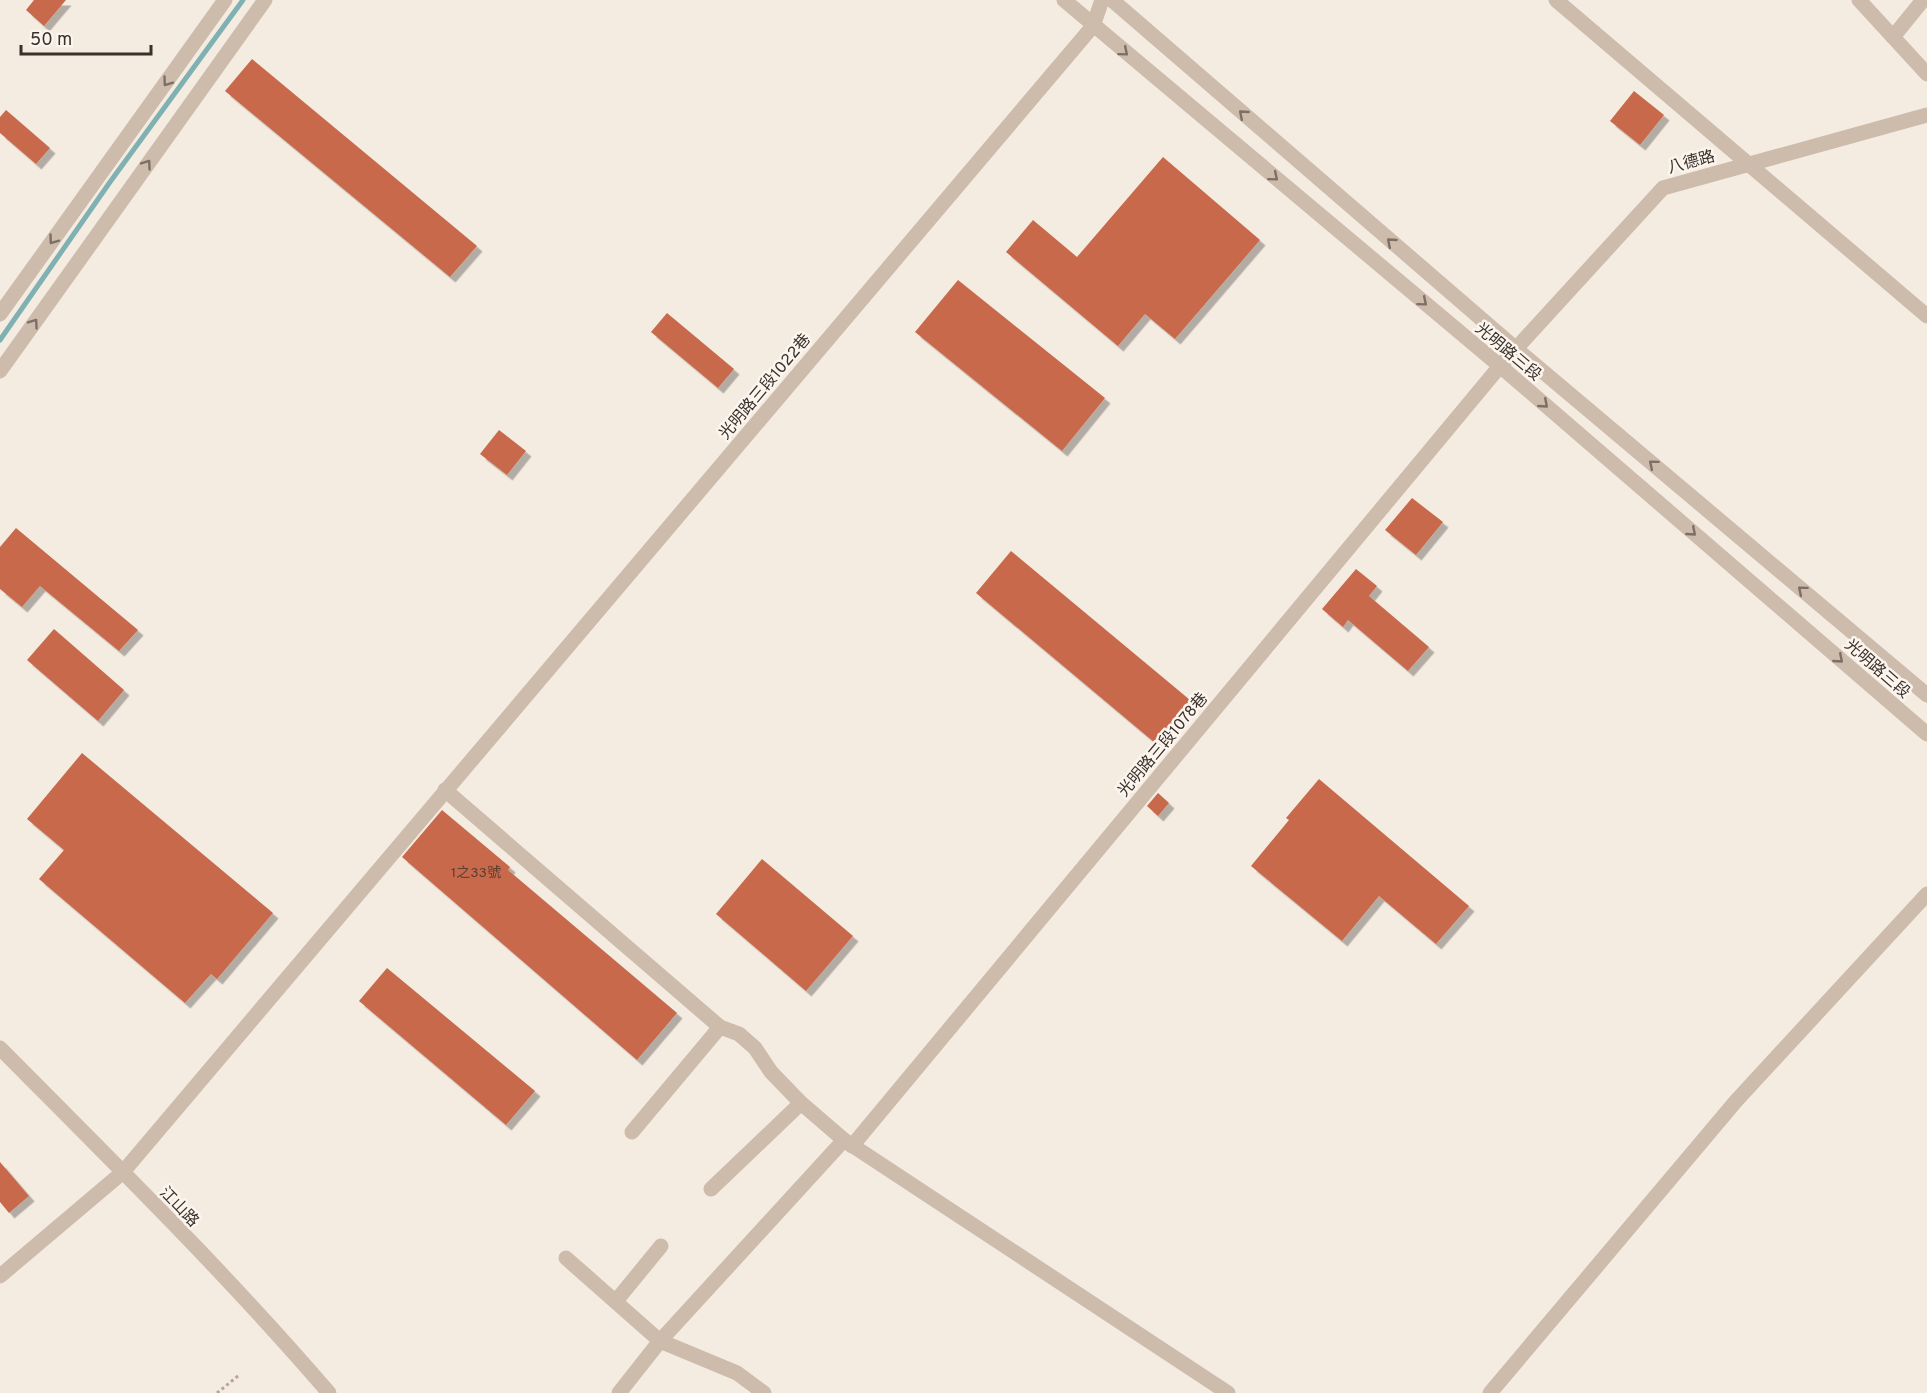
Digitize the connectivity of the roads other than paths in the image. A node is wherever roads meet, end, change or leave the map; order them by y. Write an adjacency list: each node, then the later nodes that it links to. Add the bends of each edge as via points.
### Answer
1 (225, 0): 14 (street, one-way to 14)
2 (265, 0): 18 (street, one-way to 2)
3 (1064, 0): 9 (street, 光明路三段)
4 (1102, 0): 9 (street, 光明路三段1022巷)
5 (1112, 0): 16 (street, 光明路三段, one-way to 5)
6 (1556, 0): 13 (street)
7 (1859, 0): 10 (street)
8 (1923, 0): 10 (street)
9 (1093, 26): 17 (street, 光明路三段, one-way to 17); 21 (street, 光明路三段1022巷)
10 (1893, 37): 11 (street)
11 (1927, 74)
12 (1927, 115): 13 (street, 八德路)
13 (1750, 164): 15 (street); 16 (street, 八德路, via 1663,188)
14 (0, 314)
15 (1927, 316)
16 (1515, 348): 17 (street, 八德路); 19 (street, 光明路三段, one-way to 16)
17 (1500, 366): 20 (street, 光明路三段, one-way to 20); 27 (street, 光明路三段1078巷)
18 (0, 371)
19 (1927, 695)
20 (1927, 735)
21 (445, 790): 23 (street); 28 (street, 光明路三段1022巷)
22 (1927, 894): 39 (street, via 1736,1101)
23 (720, 1027): 25 (street, via 739,1034 755,1048 771,1072); 26 (street)
24 (0, 1048): 28 (street, 江山路)
25 (801, 1103): 27 (street); 29 (street)
26 (632, 1132)
27 (848, 1143): 34 (street, 光明路三段1078巷); 38 (street)
28 (123, 1172): 32 (street, 光明路三段1022巷); 35 (street, 江山路, via 283,1339)
29 (711, 1189)
30 (661, 1246): 33 (street)
31 (566, 1258): 33 (street)
32 (0, 1276)
33 (616, 1301): 34 (street)
34 (660, 1341): 36 (street, 光明路三段1078巷); 37 (street, via 737,1373)
35 (329, 1393)
36 (619, 1393)
37 (764, 1393)
38 (1228, 1393)
39 (1490, 1393)

